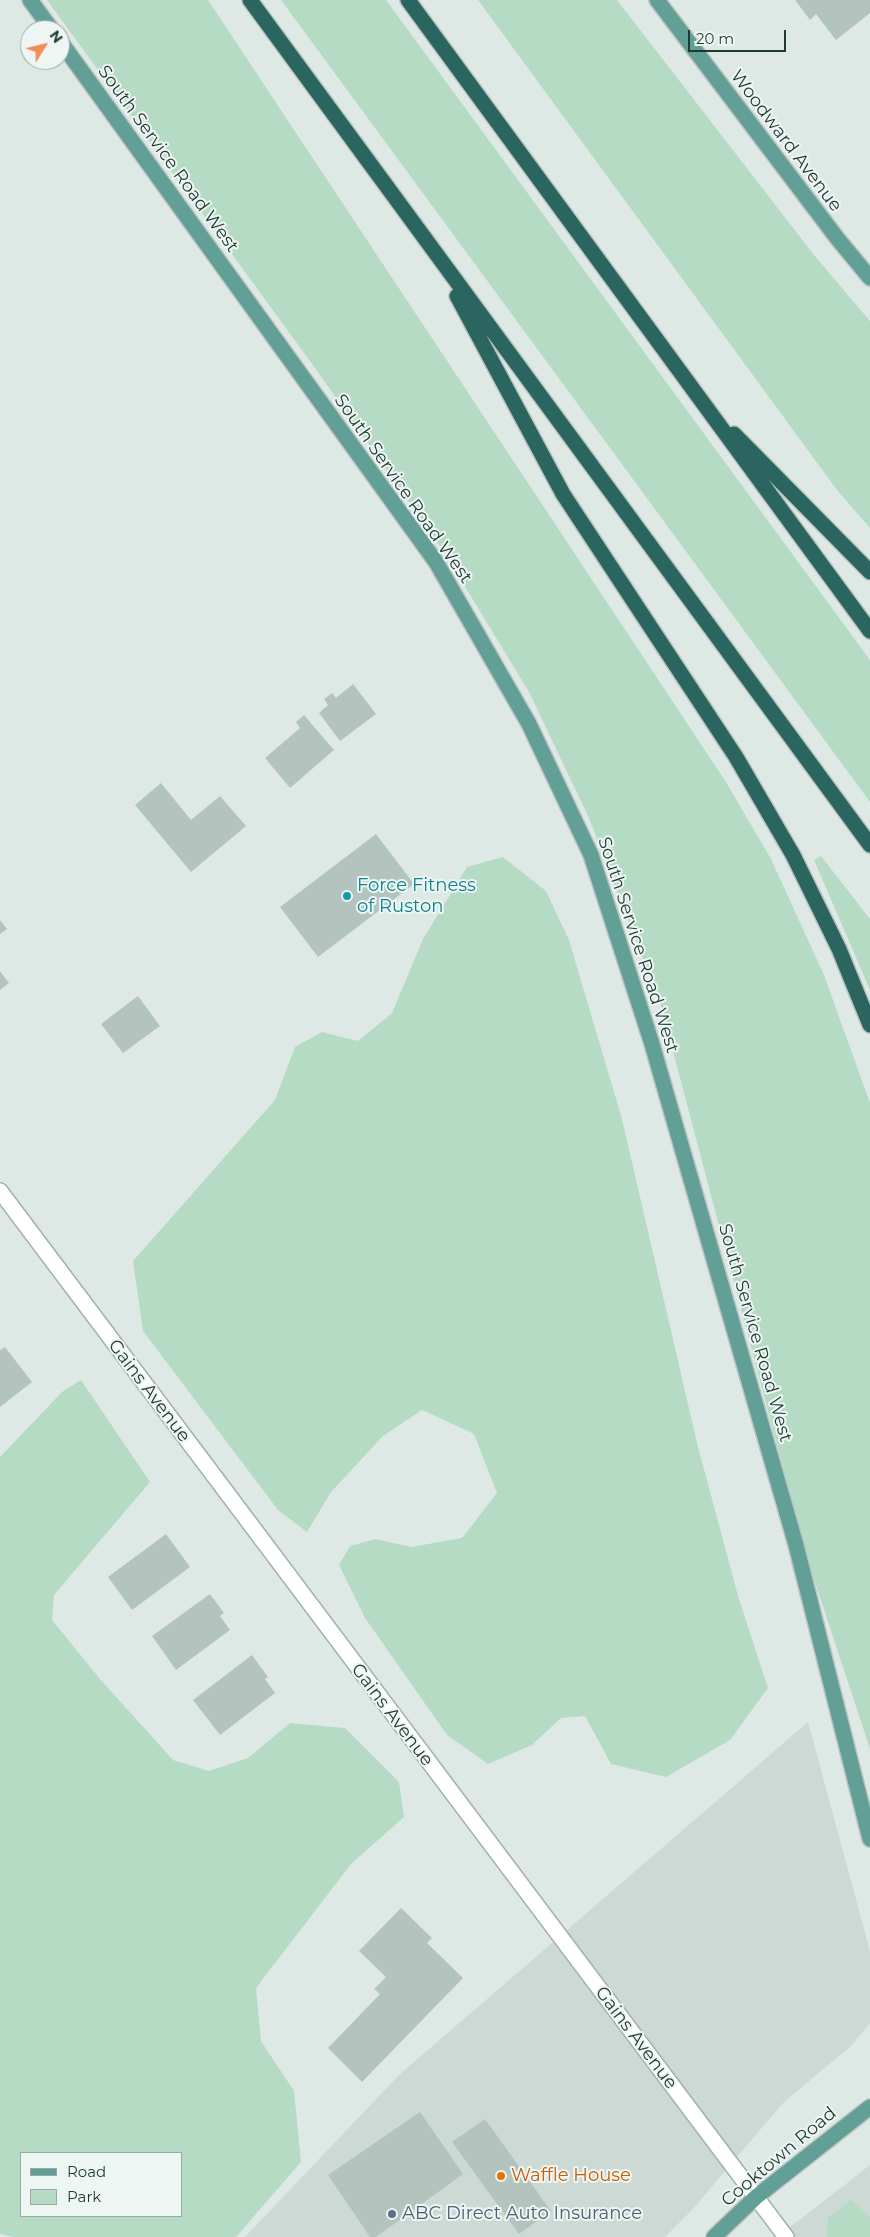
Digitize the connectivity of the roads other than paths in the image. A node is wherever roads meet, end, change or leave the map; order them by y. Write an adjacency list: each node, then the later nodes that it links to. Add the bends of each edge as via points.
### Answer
1 (30, 0): 5 (main road)
2 (250, 0): 7 (highway)
3 (408, 0): 9 (highway)
4 (657, 0): 8 (main road, Woodward Avenue)
5 (45, 20)
6 (70, 55): 15 (main road, South Service Road West, via 436,562 529,724 591,855 652,1044 796,1545)
7 (432, 248): 12 (highway); 13 (highway, via 563,494 736,757 793,855 839,949)
8 (870, 278)
9 (696, 396): 10 (highway); 11 (highway)
10 (870, 572)
11 (870, 632)
12 (870, 845)
13 (870, 1026)
14 (0, 1191): 17 (street, Gains Avenue)
15 (870, 1839)
16 (870, 2107): 17 (main road, Cooktown Road)
17 (756, 2197): 18 (main road, Cooktown Road); 19 (street, Gains Avenue)
18 (714, 2237)
19 (786, 2237)

